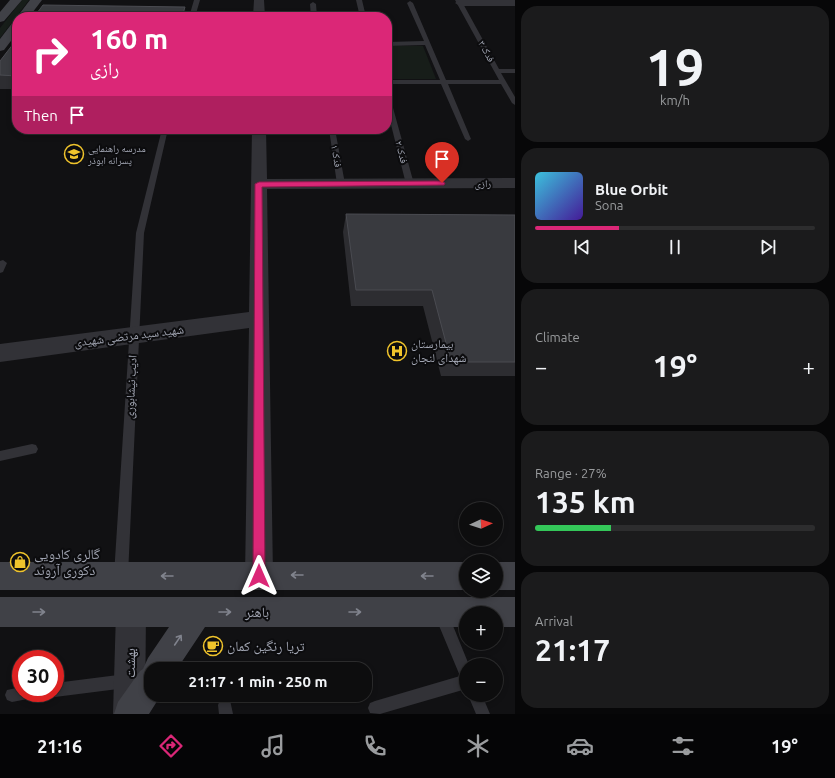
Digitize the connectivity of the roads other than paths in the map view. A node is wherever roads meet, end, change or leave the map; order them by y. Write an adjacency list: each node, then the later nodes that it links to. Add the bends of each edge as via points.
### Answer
1 (16, 0): 15 (main road)
2 (36, 0): 10 (main road)
3 (197, 0): 11 (lane)
4 (259, 0): 12 (street)
5 (359, 0): 14 (lane)
6 (459, 2): 8 (street); 20 (lane, فدک ۳)
7 (410, 3): 17 (lane)
8 (515, 3)
9 (313, 4): 13 (lane)
10 (27, 12)
11 (193, 12)
12 (259, 12)
13 (314, 12)
14 (362, 12)
15 (0, 19)
16 (12, 31): 19 (main road)
17 (427, 43): 18 (lane); 23 (lane)
18 (392, 44)
19 (0, 47)
20 (498, 71): 21 (lane); 24 (lane, فدک ۳)
21 (515, 71)
22 (392, 82): 23 (lane)
23 (444, 82): 24 (lane); 30 (lane)
24 (503, 82): 25 (lane, فدک ۳)
25 (515, 103)
26 (392, 116): 34 (lane, فدک ۲)
27 (164, 134): 36 (lane, ادیب نیشابوری, via 140,233)
28 (259, 134): 32 (street)
29 (333, 134): 33 (lane, فدک ۱)
30 (468, 139)
31 (515, 183): 34 (street, رازی)
32 (259, 184): 33 (street, رازی); 35 (street)
33 (341, 184): 34 (street, رازی)
34 (410, 184)
35 (259, 319): 36 (street, شهید سید مرتضی شهیدی); 42 (street)
36 (134, 336): 37 (street, شهید سید مرتضی شهیدی); 41 (lane, ادیب نیشابوری)
37 (0, 353)
38 (32, 449): 39 (lane)
39 (0, 456)
40 (0, 576): 41 (main road)
41 (121, 576): 42 (main road, one-way to 41)
42 (259, 576): 43 (main road, one-way to 42)
43 (459, 576)
44 (503, 576): 45 (main road)
45 (515, 576)
46 (0, 612): 47 (main road, باهنر, one-way to 47)
47 (131, 612): 48 (main road, باهنر); 53 (street, بهشت)
48 (197, 612): 49 (main road, باهنر, one-way to 49); 52 (main road, one-way to 48)
49 (440, 612): 50 (main road, باهنر); 51 (lane)
50 (515, 612)
51 (459, 658)
52 (164, 662)
53 (141, 681): 55 (lane); 58 (main road)
54 (459, 684): 57 (lane)
55 (64, 689)
56 (478, 702): 59 (lane)
57 (375, 708)
58 (130, 714)
59 (483, 714)

